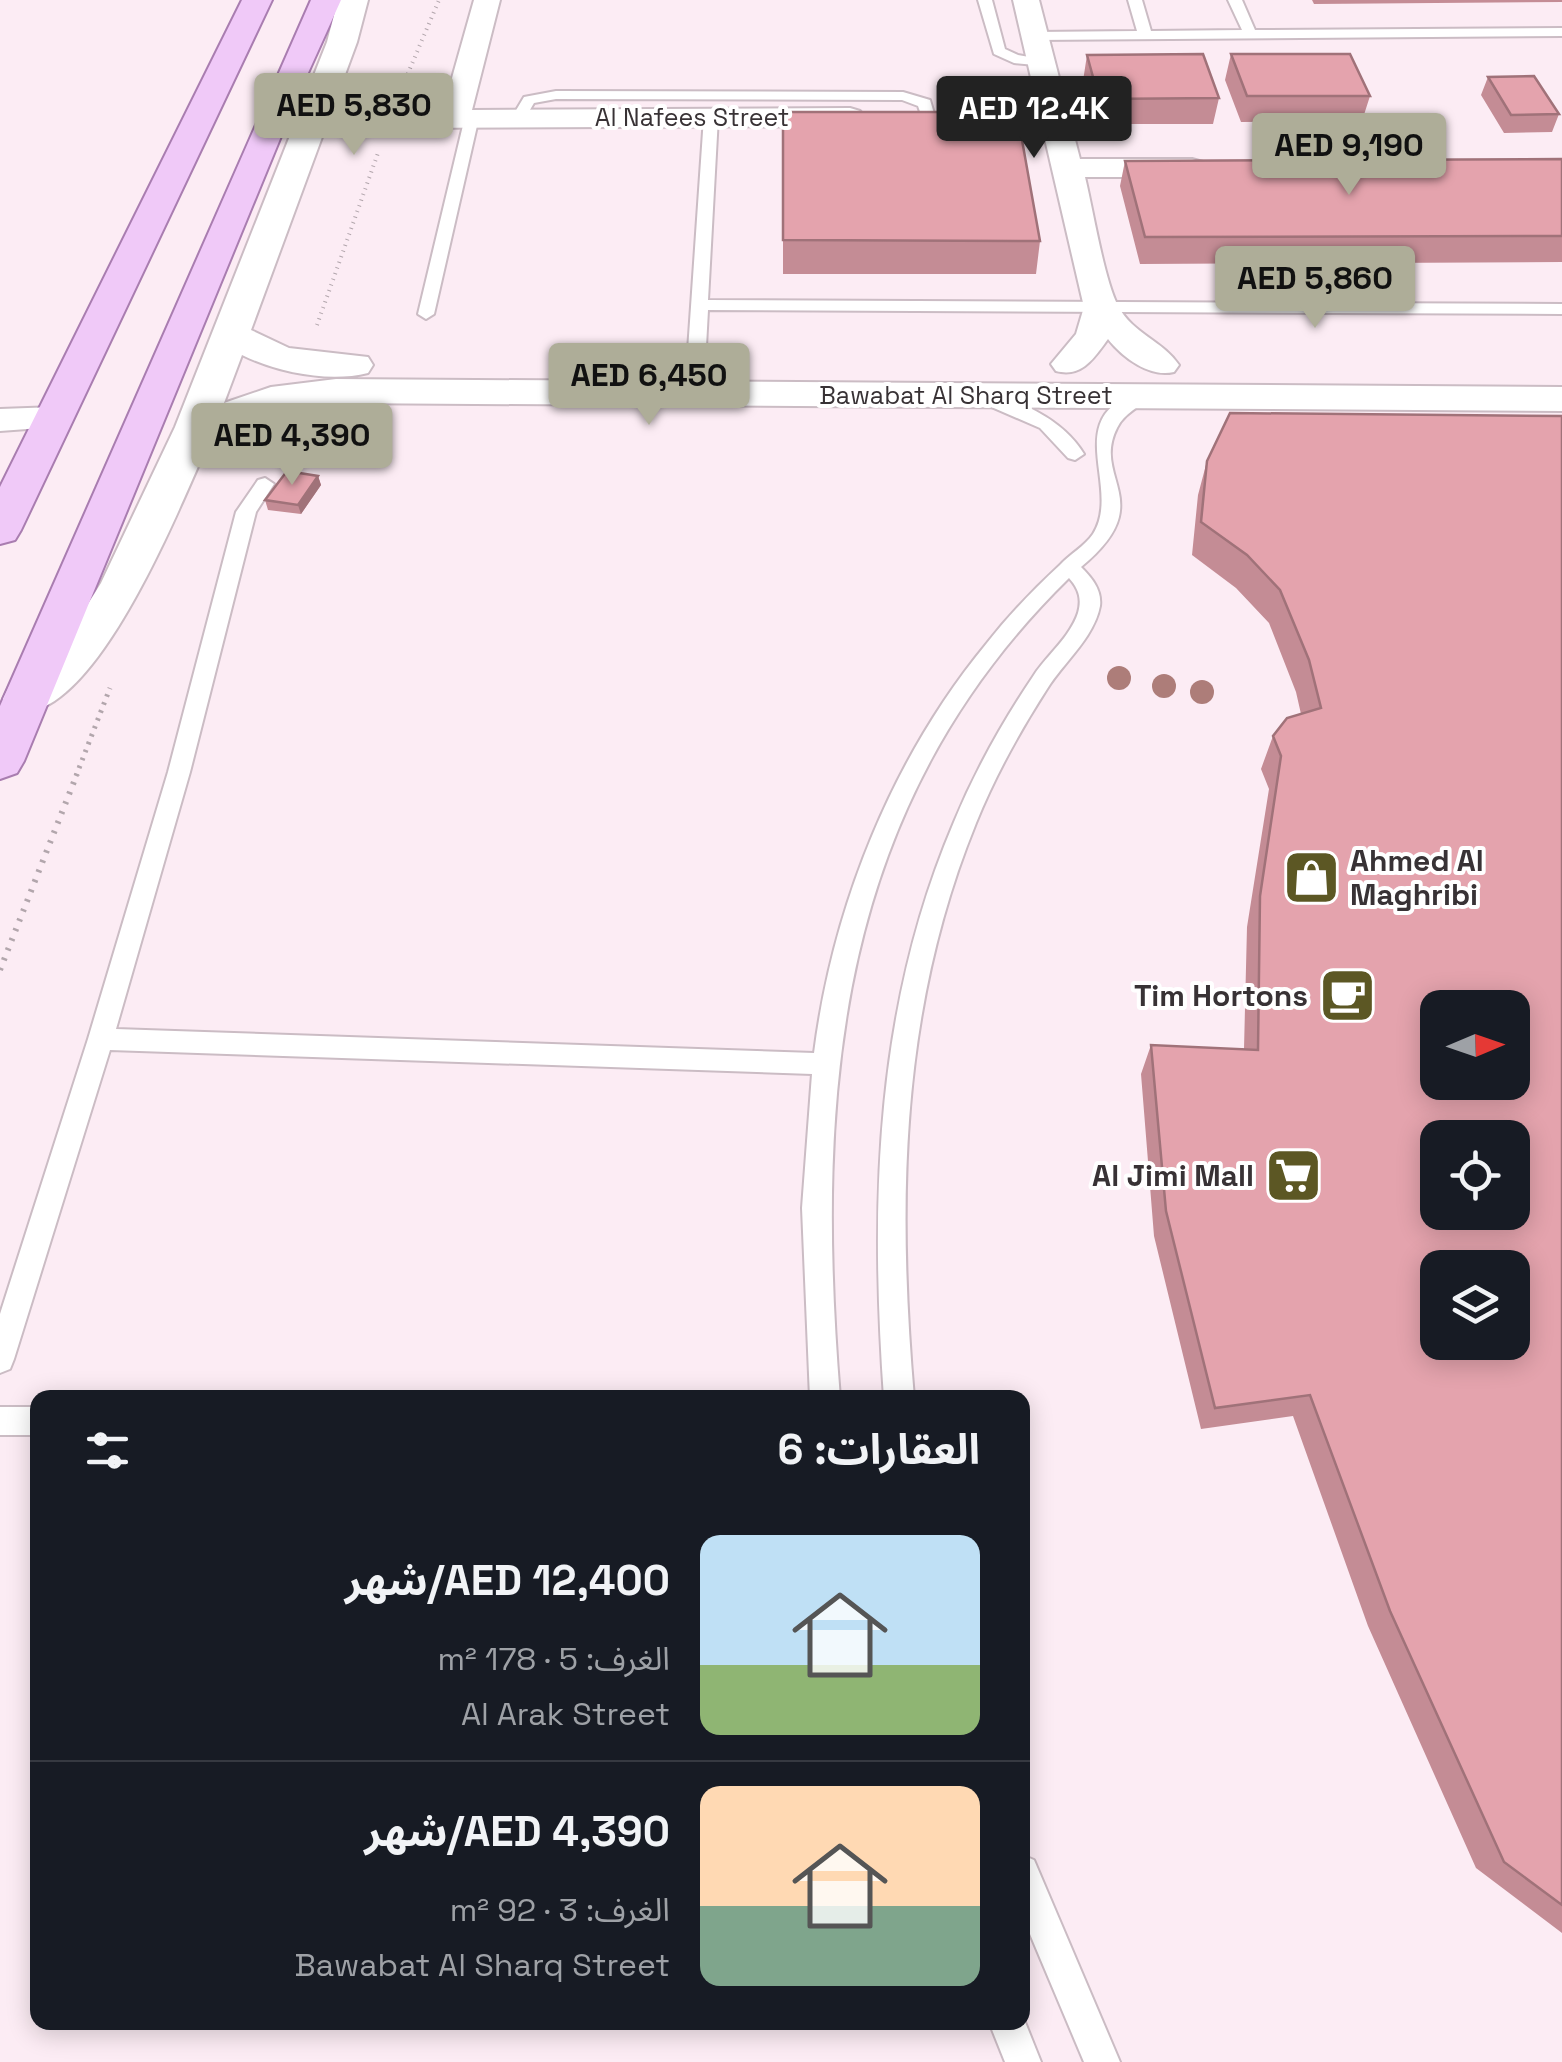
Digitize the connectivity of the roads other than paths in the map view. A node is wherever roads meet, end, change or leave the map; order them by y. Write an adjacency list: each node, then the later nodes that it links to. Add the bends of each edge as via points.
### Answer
1 (257, 0): 34 (main road)
2 (326, 0): 41 (main road)
3 (353, 0): 13 (street)
4 (486, 0): 15 (street)
5 (985, 0): 12 (lane, via 999,51 1014,59)
6 (1026, 0): 12 (street)
7 (1135, 0): 11 (lane)
8 (1236, 0): 10 (lane)
9 (1562, 32): 10 (lane)
10 (1250, 34): 11 (lane)
11 (1145, 35): 12 (lane)
12 (1038, 49): 14 (street)
13 (320, 100): 19 (street, Al Nafees Street); 20 (street)
14 (1055, 116): 18 (street, Al Nafees Street); 21 (street)
15 (464, 117): 16 (street, Al Nafees Street); 19 (street, Al Nafees Street); 26 (lane)
16 (520, 117): 17 (street, Al Nafees Street); 18 (lane, via 529,100 556,95 903,96 924,102)
17 (711, 117): 18 (street, Al Nafees Street); 23 (lane)
18 (928, 117)
19 (390, 118): 20 (street, Al Nafees Street)
20 (302, 146): 27 (street)
21 (1067, 168): 22 (street); 24 (street)
22 (1226, 168)
23 (699, 305): 24 (lane); 29 (lane)
24 (1101, 307): 25 (lane); 28 (street, via 1092,337); 31 (street)
25 (1562, 309)
26 (426, 314)
27 (230, 335): 29 (street, Bawabat Al Sharq Street, via 261,353 303,364); 36 (street)
28 (1068, 364): 29 (street, Bawabat Al Sharq Street); 31 (street, Bawabat Al Sharq Street)
29 (696, 365)
30 (1562, 367): 31 (street, Bawabat Al Sharq Street)
31 (1152, 380): 32 (street, Bawabat Al Sharq Street); 33 (street, Bawabat Al Sharq Street); 40 (lane, via 1107,424 1102,442 1111,517 1101,538)
32 (980, 396): 36 (street, Bawabat Al Sharq Street, via 336,391 271,400); 37 (lane, via 1053,430)
33 (1562, 399)
34 (55, 418): 35 (street); 39 (main road)
35 (0, 420)
36 (195, 427): 41 (street, via 108,613)
37 (1076, 454)
38 (265, 484): 43 (lane, via 246,512)
39 (0, 530)
40 (1068, 567): 44 (lane, via 970,678 914,769 863,890); 47 (lane, via 1087,587 1089,611 977,795 932,907 907,1005 887,1194)
41 (26, 700): 42 (main road)
42 (0, 761)
43 (101, 1039): 44 (lane); 45 (lane)
44 (824, 1064): 46 (lane, via 813,1214)
45 (0, 1359)
46 (824, 1390)
47 (899, 1390)
48 (30, 1421): 49 (lane)
49 (0, 1422)
50 (1030, 1891): 53 (lane)
51 (1010, 2030): 52 (lane)
52 (1023, 2062)
53 (1102, 2062)

